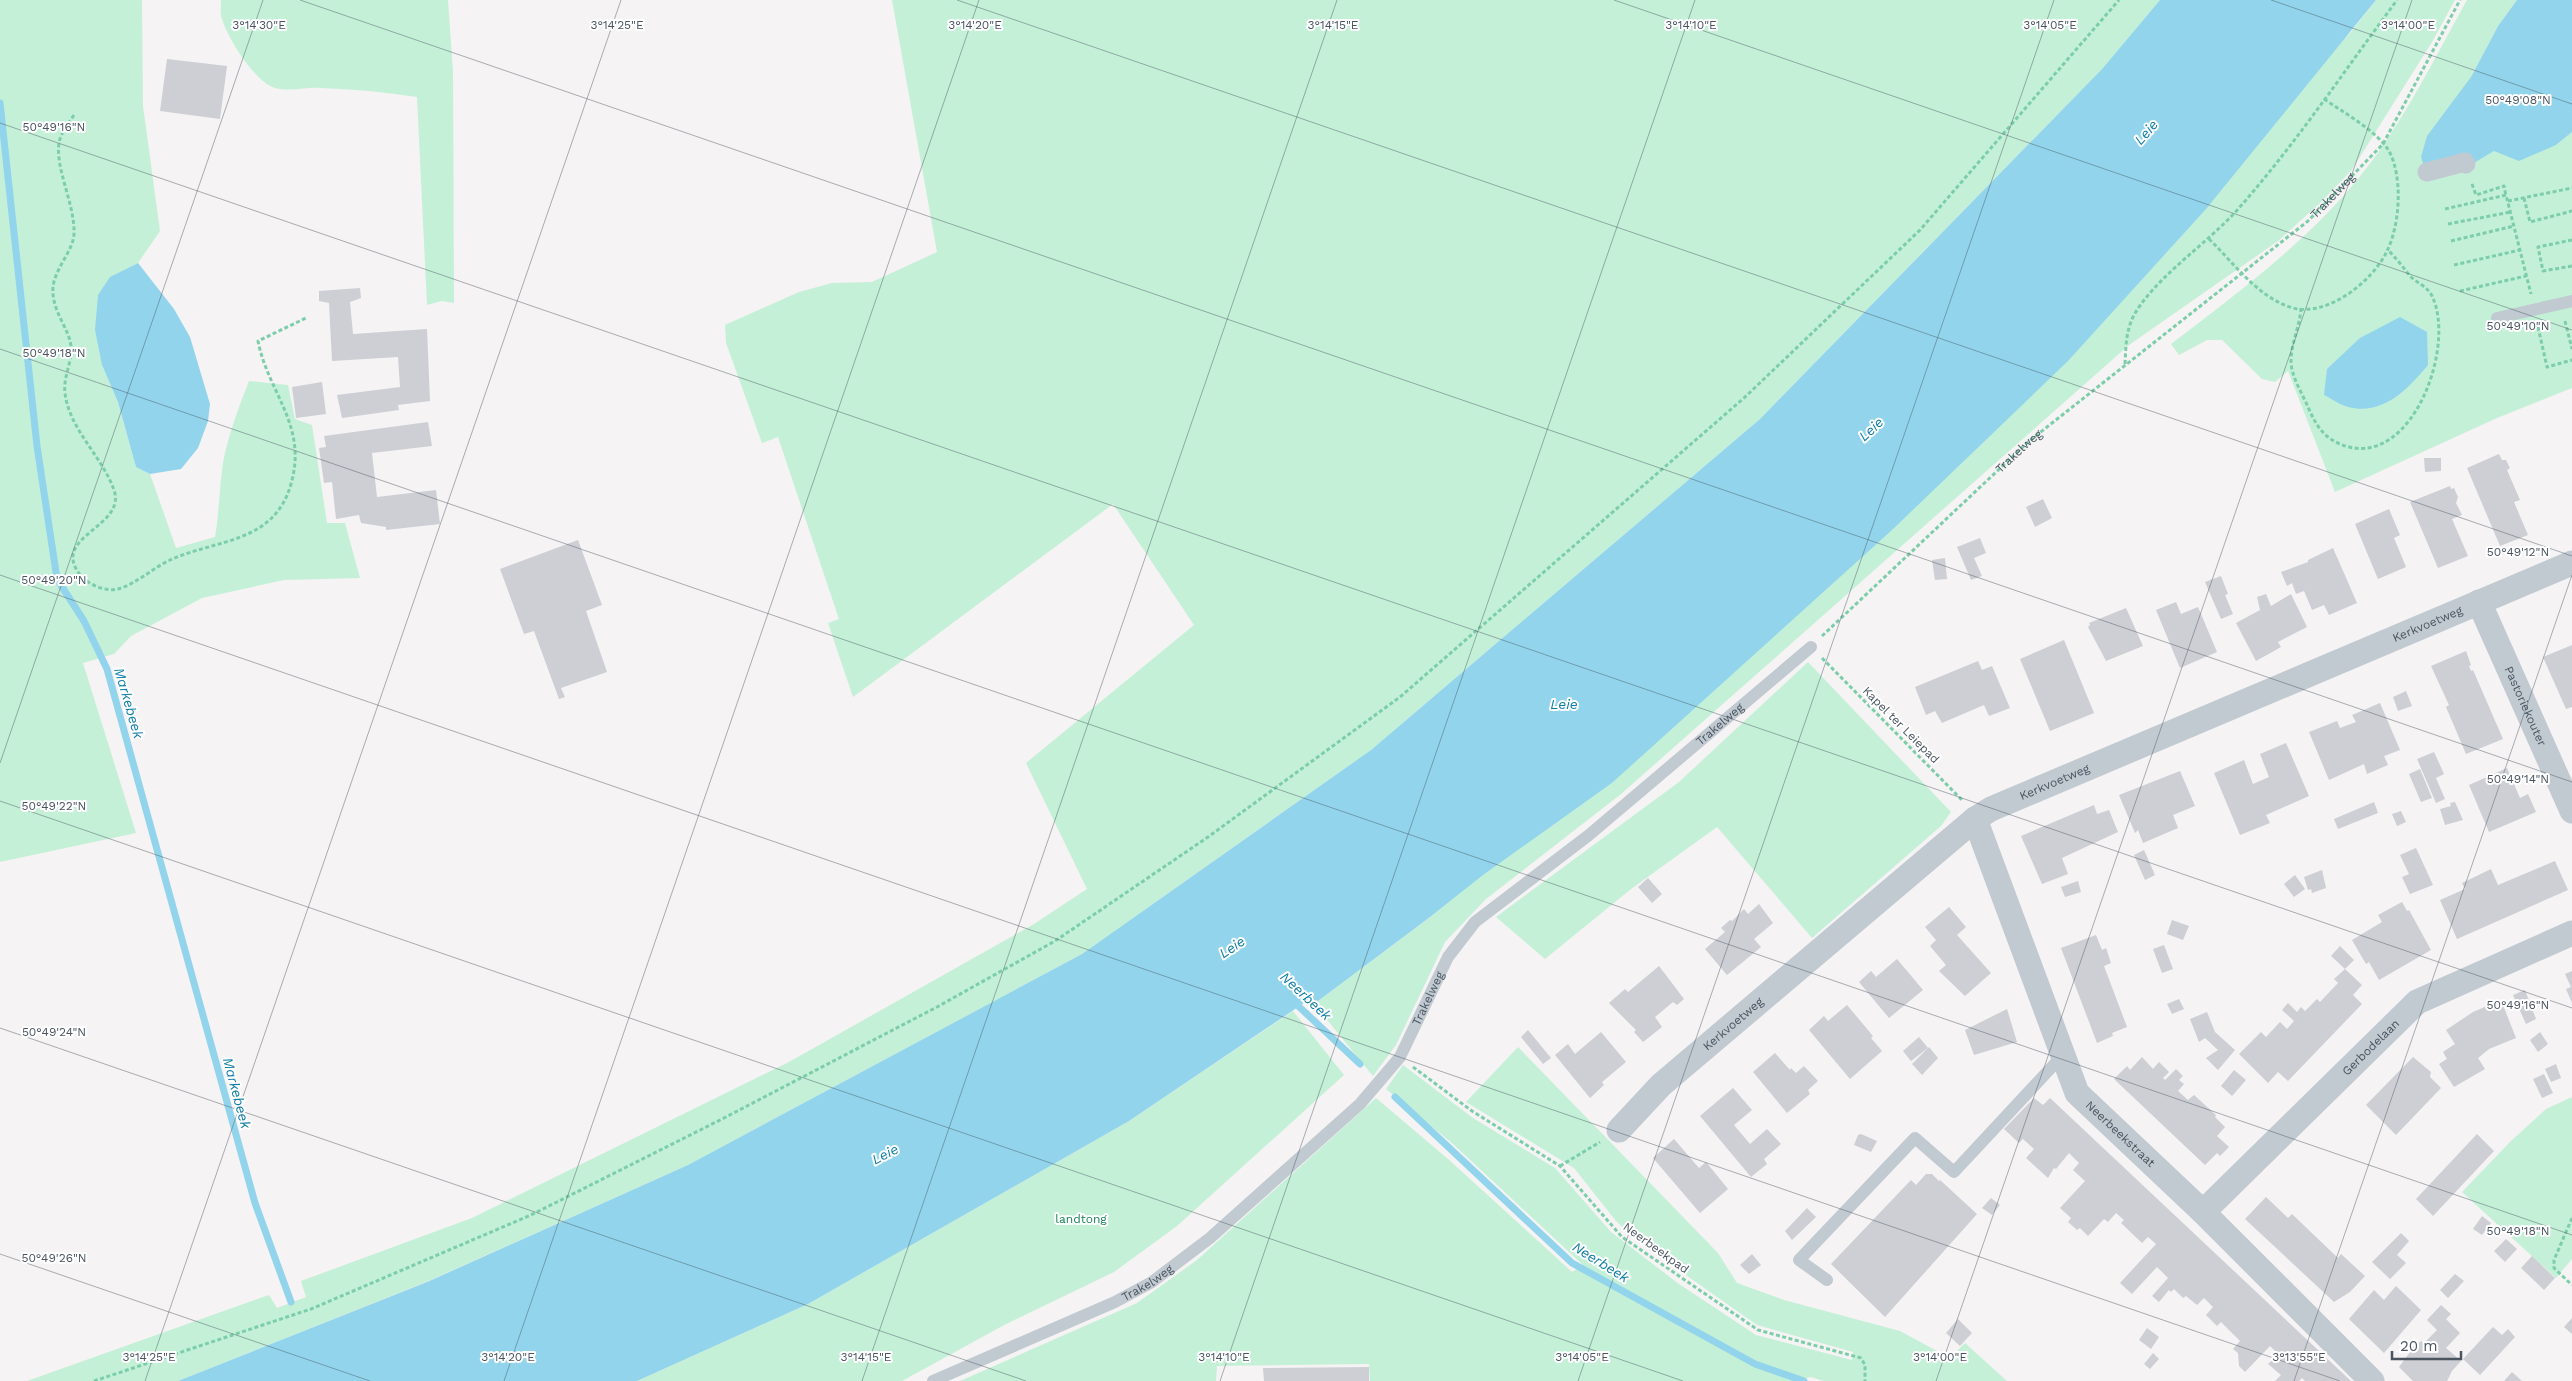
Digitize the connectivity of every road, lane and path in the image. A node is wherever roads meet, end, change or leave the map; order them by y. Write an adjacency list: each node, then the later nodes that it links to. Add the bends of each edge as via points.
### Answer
1 (2119, 0): 50 (path, via 1920,230 1744,398 1400,697 1208,837 1055,941 937,1007 531,1215 311,1309)
2 (2398, 0): 4 (path)
3 (2460, 0): 6 (path, Trakelweg)
4 (2324, 99): 6 (path); 18 (path, via 2252,193)
5 (74, 115): 31 (path, via 64,130 59,152 74,232 56,274 53,297 72,346 64,383 72,418 115,492 113,506 105,519 78,543 72,555 73,565 83,578 103,589 118,589 171,560 250,534 271,520 291,485 296,452 283,402 258,341)
6 (2383, 144): 21 (path, via 2394,164 2398,195); 25 (path, Trakelweg, via 2308,221)
7 (2466, 164): 8 (street)
8 (2427, 172)
9 (2572, 188): 11 (path)
10 (2475, 190): 30 (path, via 2476,195 2504,186)
11 (2524, 198): 12 (path); 14 (path, via 2530,222)
12 (2508, 201): 13 (path, via 2506,195); 15 (path)
13 (2445, 209)
14 (2572, 211)
15 (2510, 212): 16 (path); 17 (path)
16 (2448, 224)
17 (2514, 226): 20 (path); 22 (path)
18 (2209, 239): 25 (path); 35 (path, via 2158,285 2139,307 2127,330)
19 (2572, 240): 24 (path, via 2538,247 2543,271)
20 (2452, 241)
21 (2388, 250): 29 (path, via 2378,267 2338,301 2321,309); 29 (path, via 2433,297 2438,354 2419,403 2388,442 2363,450 2352,448 2337,444 2318,427 2291,361)
22 (2520, 250): 23 (path); 26 (path)
23 (2454, 265)
24 (2572, 266)
25 (2242, 272): 29 (path, via 2274,300); 35 (path, Trakelweg)
26 (2526, 276): 27 (path); 30 (path)
27 (2460, 291)
28 (2566, 302): 30 (lane); 33 (path)
29 (2301, 308)
30 (2534, 309): 32 (lane); 34 (path, via 2547,367)
31 (306, 318)
32 (2497, 318)
33 (2572, 350)
34 (2572, 360)
35 (2125, 365): 38 (path, Trakelweg, via 2028,442)
36 (2572, 563): 37 (street, Kerkvoetweg)
37 (2479, 602): 39 (street, Pastoriekouter); 40 (street, Kerkvoetweg)
38 (1811, 647): 40 (path, Kapel ter Leiepad, via 1970,808); 43 (lane, Trakelweg, via 1597,828 1475,922 1448,957)
39 (2572, 811)
40 (1974, 818): 42 (street, Neerbeekstraat); 44 (street, Kerkvoetweg, via 1661,1085)
41 (2572, 933): 46 (street, Gerbodelaan, via 2417,1002)
42 (2063, 1056): 46 (street, Neerbeekstraat, via 2078,1092); 48 (lane, via 1954,1172 1914,1138 1799,1260)
43 (1400, 1057): 45 (path, Neerbeekpad, via 1472,1111); 51 (lane, Trakelweg, via 1360,1104 1210,1238 1152,1282 1115,1302)
44 (1619, 1130): 45 (path)
45 (1560, 1166): 52 (path, Neerbeekpad, via 1622,1237 1758,1330 1861,1358 1865,1366)
46 (2203, 1212): 53 (street, Neerbeekstraat)
47 (2572, 1218): 49 (path, via 2554,1260 2554,1268)
48 (1827, 1280)
49 (2572, 1285)
50 (94, 1381)
51 (933, 1381)
52 (1864, 1381)
53 (2372, 1381)

